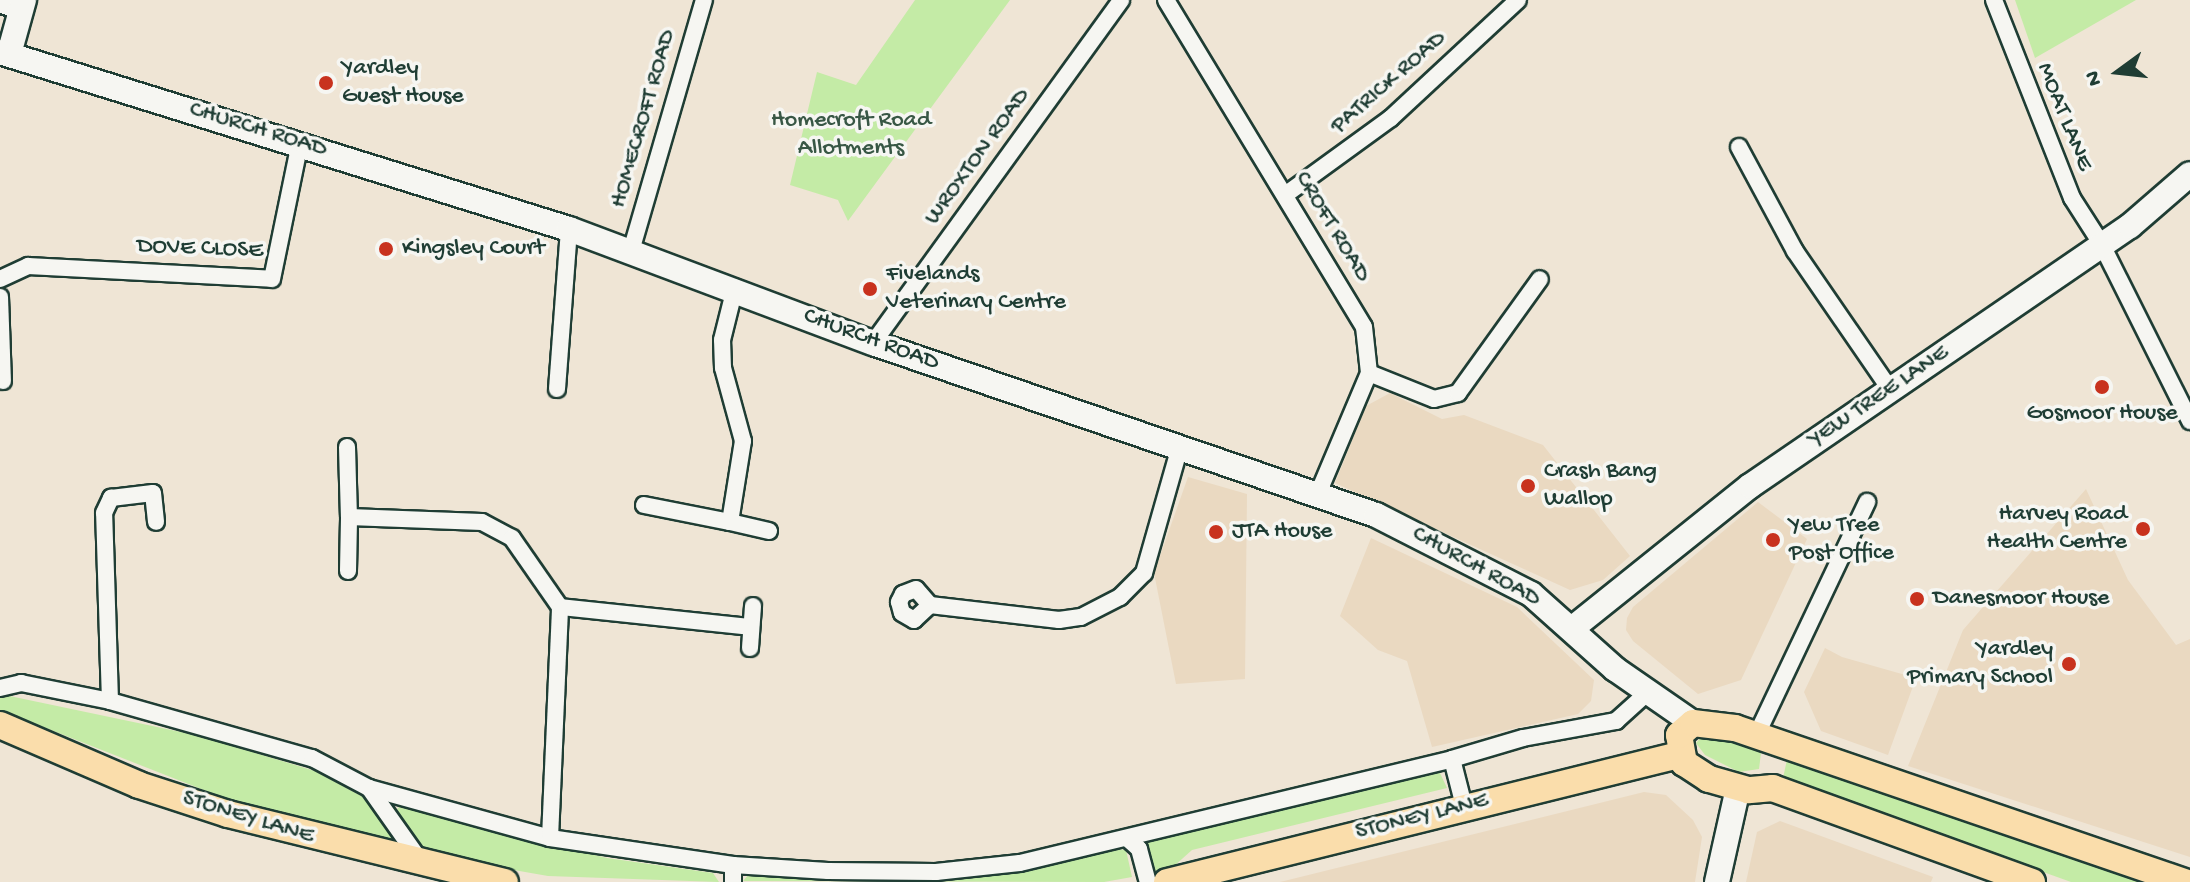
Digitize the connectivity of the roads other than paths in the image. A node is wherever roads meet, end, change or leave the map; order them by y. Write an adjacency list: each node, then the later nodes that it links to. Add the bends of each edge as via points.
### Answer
1 (704, 0): 14 (street, HOMECROFT ROAD)
2 (1121, 0): 19 (street, WROXTON ROAD)
3 (1166, 0): 11 (street, CROFT ROAD)
4 (1994, 0): 13 (street, MOAT LANE, via 2047,143 2072,198)
5 (1512, 2): 11 (street, PATRICK ROAD, via 1391,118)
6 (15, 5): 7 (street)
7 (4, 53): 8 (street, CHURCH ROAD)
8 (300, 143): 12 (street, CHURCH ROAD); 15 (street, DOVE CLOSE, via 272,279 28,266)
9 (1739, 147): 23 (street, via 1795,251)
10 (2190, 174): 13 (street, YEW TREE LANE)
11 (1285, 195): 20 (street, CROFT ROAD, via 1364,327)
12 (569, 229): 14 (street, CHURCH ROAD); 22 (street)
13 (2102, 245): 23 (street, YEW TREE LANE); 24 (street, MOAT LANE)
14 (631, 251): 17 (street, CHURCH ROAD)
15 (0, 279)
16 (1540, 279): 20 (street, via 1458,393 1434,399)
17 (735, 288): 19 (street, CHURCH ROAD); 32 (street, via 722,340 723,368 743,441)
18 (0, 297): 21 (street)
19 (873, 343): 26 (street, CHURCH ROAD)
20 (1369, 373): 27 (street, CROFT ROAD)
21 (3, 381)
22 (557, 389)
23 (1890, 389): 39 (street, YEW TREE LANE, via 1750,486)
24 (2190, 421)
25 (347, 447): 30 (street)
26 (1179, 450): 27 (street, CHURCH ROAD); 35 (street, via 1144,573 1120,597 1081,617 1059,620)
27 (1318, 494): 39 (street, CHURCH ROAD, via 1413,531 1531,594)
28 (1867, 502): 46 (street)
29 (644, 505): 32 (street)
30 (349, 517): 34 (street); 37 (street, via 496,526 533,562)
31 (156, 522): 43 (street, via 153,493 119,496 107,504)
32 (730, 522): 33 (street)
33 (769, 531)
34 (348, 571)
35 (930, 605)
36 (753, 606): 38 (street)
37 (560, 607): 38 (street); 52 (street)
38 (751, 627): 40 (street)
39 (1574, 627): 42 (street, CHURCH ROAD)
40 (750, 648)
41 (0, 688): 43 (street, via 21,683)
42 (1647, 693): 44 (street, CHURCH ROAD); 48 (street, via 1616,721 1523,738)
43 (110, 701): 50 (street, via 312,758)
44 (1693, 723): 46 (main road, CHURCH ROAD, via 1713,722); 47 (main road, via 1679,735)
45 (0, 725): 54 (main road, STONEY LANE, via 139,785)
46 (1760, 736): 49 (main road, via 1772,760); 61 (main road, CHURCH ROAD)
47 (1679, 755): 49 (main road, via 1709,779); 51 (main road, STONEY LANE)
48 (1452, 759): 51 (street); 53 (street)
49 (1750, 787): 59 (street); 60 (main road)
50 (369, 788): 52 (street); 54 (street)
51 (1464, 806): 58 (main road, STONEY LANE)
52 (550, 838): 55 (street)
53 (1128, 839): 55 (street, via 1020,863 936,872); 57 (street, via 1139,849)
54 (423, 866): 56 (main road, STONEY LANE)
55 (733, 874)
56 (505, 882)
57 (1148, 882)
58 (1167, 882)
59 (1717, 882)
60 (2032, 882)
61 (2185, 882)

